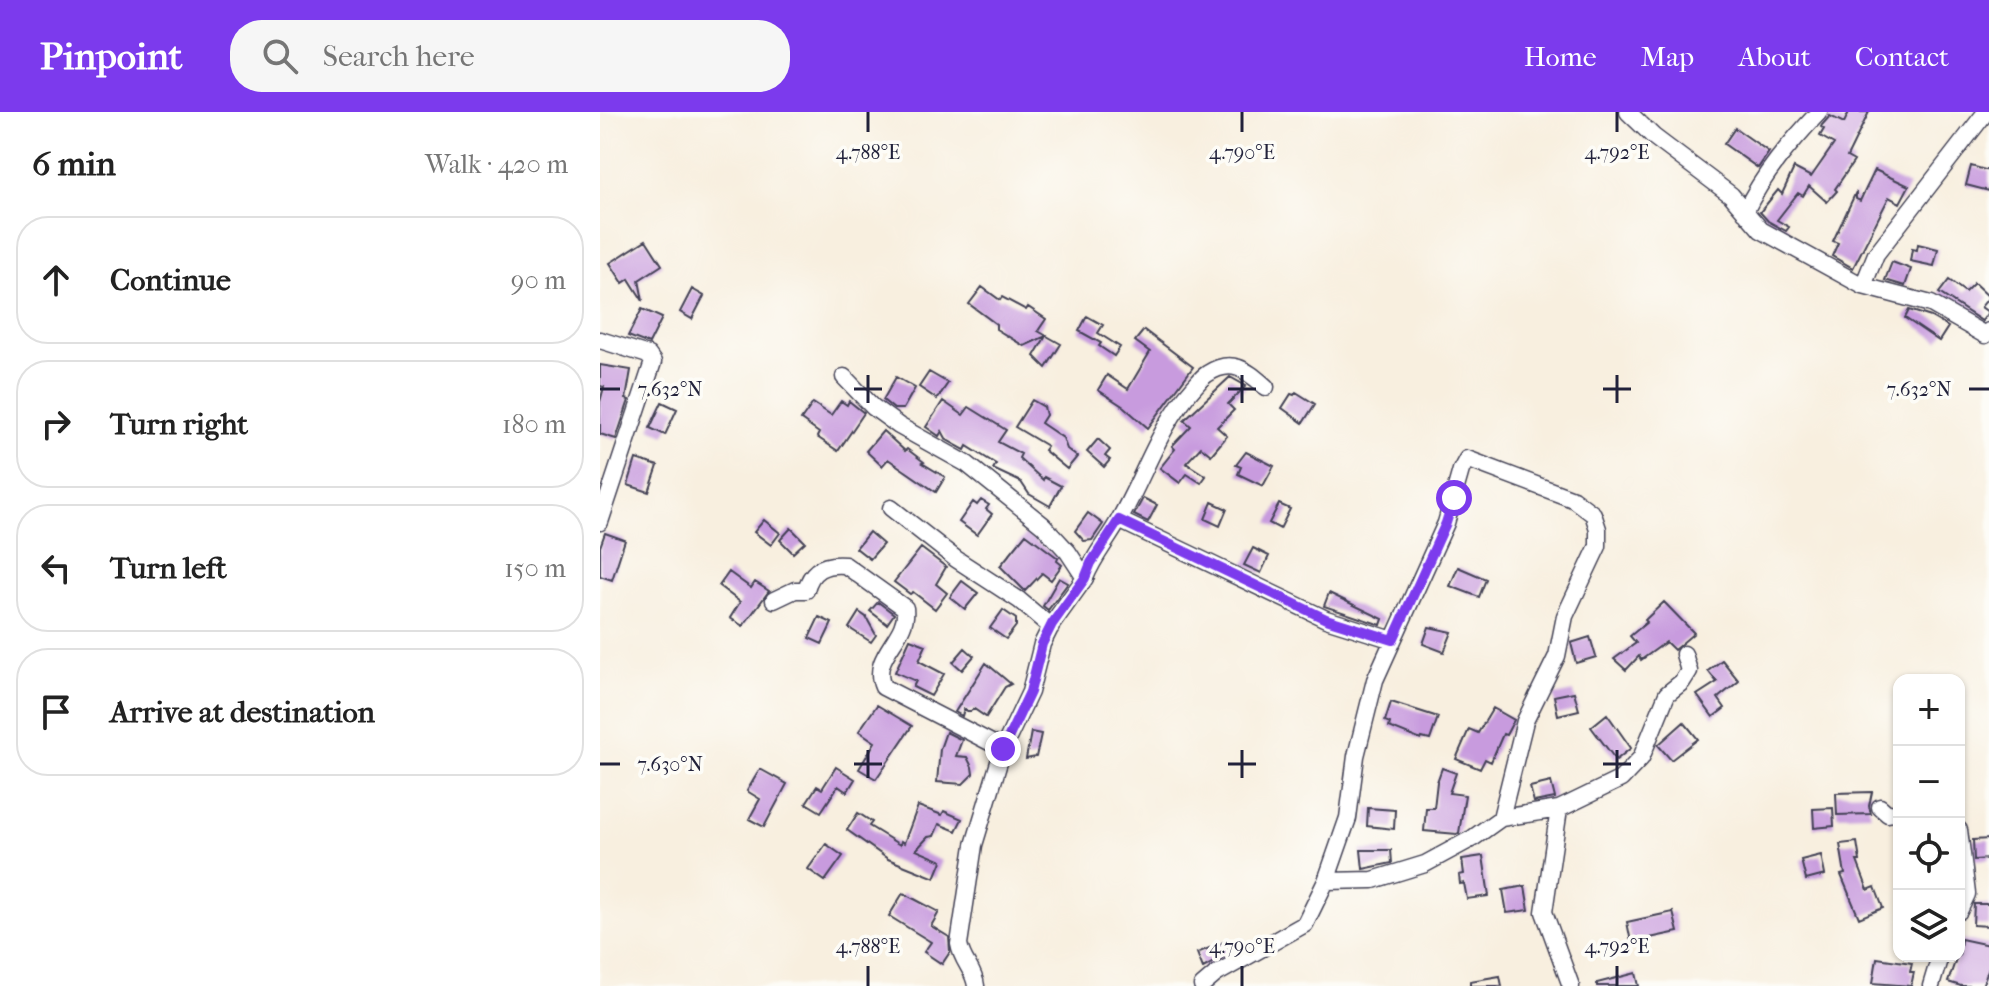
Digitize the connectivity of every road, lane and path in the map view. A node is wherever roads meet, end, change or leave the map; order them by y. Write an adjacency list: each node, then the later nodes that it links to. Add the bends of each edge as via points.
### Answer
1 (1628, 112): 4 (street)
2 (1819, 112): 4 (street, via 1782,152)
3 (1986, 112): 5 (street, via 1876,254)
4 (1745, 212): 5 (street, via 1761,230)
5 (1863, 286): 6 (street, via 1931,304 1985,335)
6 (1989, 331)
7 (600, 340): 12 (street, via 648,355 653,362)
8 (844, 377): 13 (street, via 873,407 967,464 1043,525)
9 (1266, 387): 11 (street, via 1243,367 1207,374 1160,434)
10 (891, 508): 15 (street)
11 (1119, 520): 13 (street); 16 (street, via 1326,619)
12 (600, 522)
13 (1085, 578): 15 (street)
14 (774, 600): 18 (street, via 806,590 816,570 845,565 905,608 907,620 882,661 883,687)
15 (1051, 627): 18 (street, via 1030,692)
16 (1393, 640): 22 (street, via 1446,523 1467,459 1573,499 1593,514 1598,546 1565,616 1557,656 1525,721); 24 (street, via 1375,680 1356,756 1348,818)
17 (1684, 654): 20 (street, via 1689,671 1667,694 1641,758 1621,779)
18 (1003, 749): 27 (street, via 974,845 959,944)
19 (1880, 807): 21 (street)
20 (1559, 809): 22 (street); 29 (street, via 1544,912)
21 (1893, 813)
22 (1501, 818): 24 (street, via 1425,864 1373,880)
23 (1965, 878): 25 (street)
24 (1326, 881): 28 (street, via 1305,924)
25 (1965, 898)
26 (1938, 962): 30 (street)
27 (976, 986)
28 (1202, 986)
29 (1571, 986)
30 (1931, 986)

